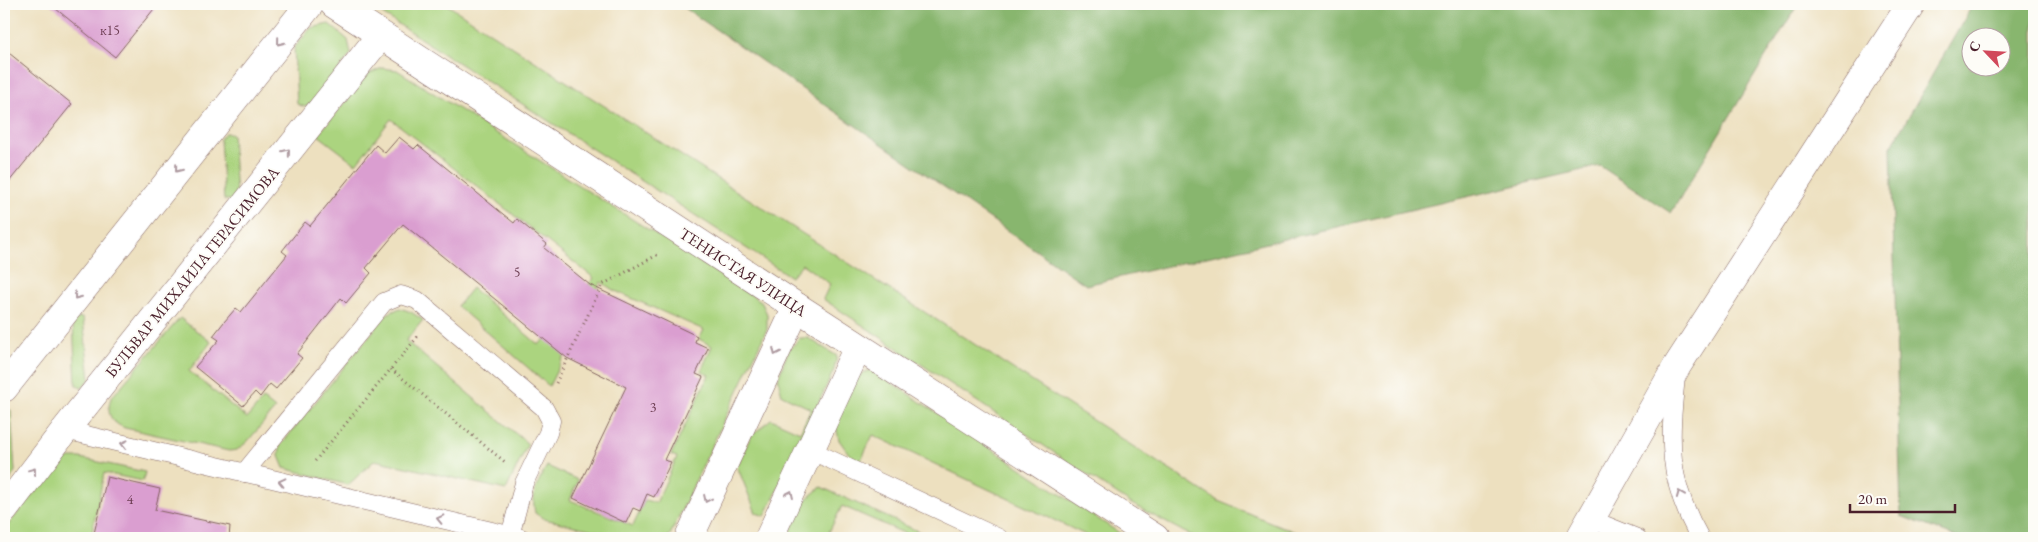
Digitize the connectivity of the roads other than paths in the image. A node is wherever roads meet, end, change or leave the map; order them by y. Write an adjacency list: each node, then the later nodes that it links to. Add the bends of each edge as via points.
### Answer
1 (310, 4): 8 (street, one-way to 8)
2 (334, 4): 4 (street, ТЕНИСТАЯ УЛИЦА)
3 (1911, 4): 7 (street)
4 (381, 35): 5 (street, ТЕНИСТАЯ УЛИЦА); 9 (street, БУЛЬВАР МИХАИЛА ГЕРАСИМОВА, one-way to 4)
5 (797, 307): 6 (street, ТЕНИСТАЯ УЛИЦА); 16 (street, one-way to 16)
6 (858, 347): 10 (street); 19 (street, ТЕНИСТАЯ УЛИЦА)
7 (1677, 366): 13 (street); 21 (lane, one-way to 7, via 1676,486 1671,446)
8 (4, 388)
9 (65, 430): 11 (lane, one-way to 9); 12 (street, БУЛЬВАР МИХАИЛА ГЕРАСИМОВА, one-way to 9)
10 (810, 450): 14 (lane); 17 (street, one-way to 10)
11 (244, 473): 15 (lane, one-way to 11); 15 (lane, via 384,302 401,295 417,300 544,408 551,421 524,483)
12 (4, 510)
13 (1585, 529): 20 (lane)
14 (972, 533): 18 (lane)
15 (516, 537)
16 (689, 538)
17 (769, 538)
18 (999, 538)
19 (1155, 538)
20 (1637, 538)
21 (1700, 538)

